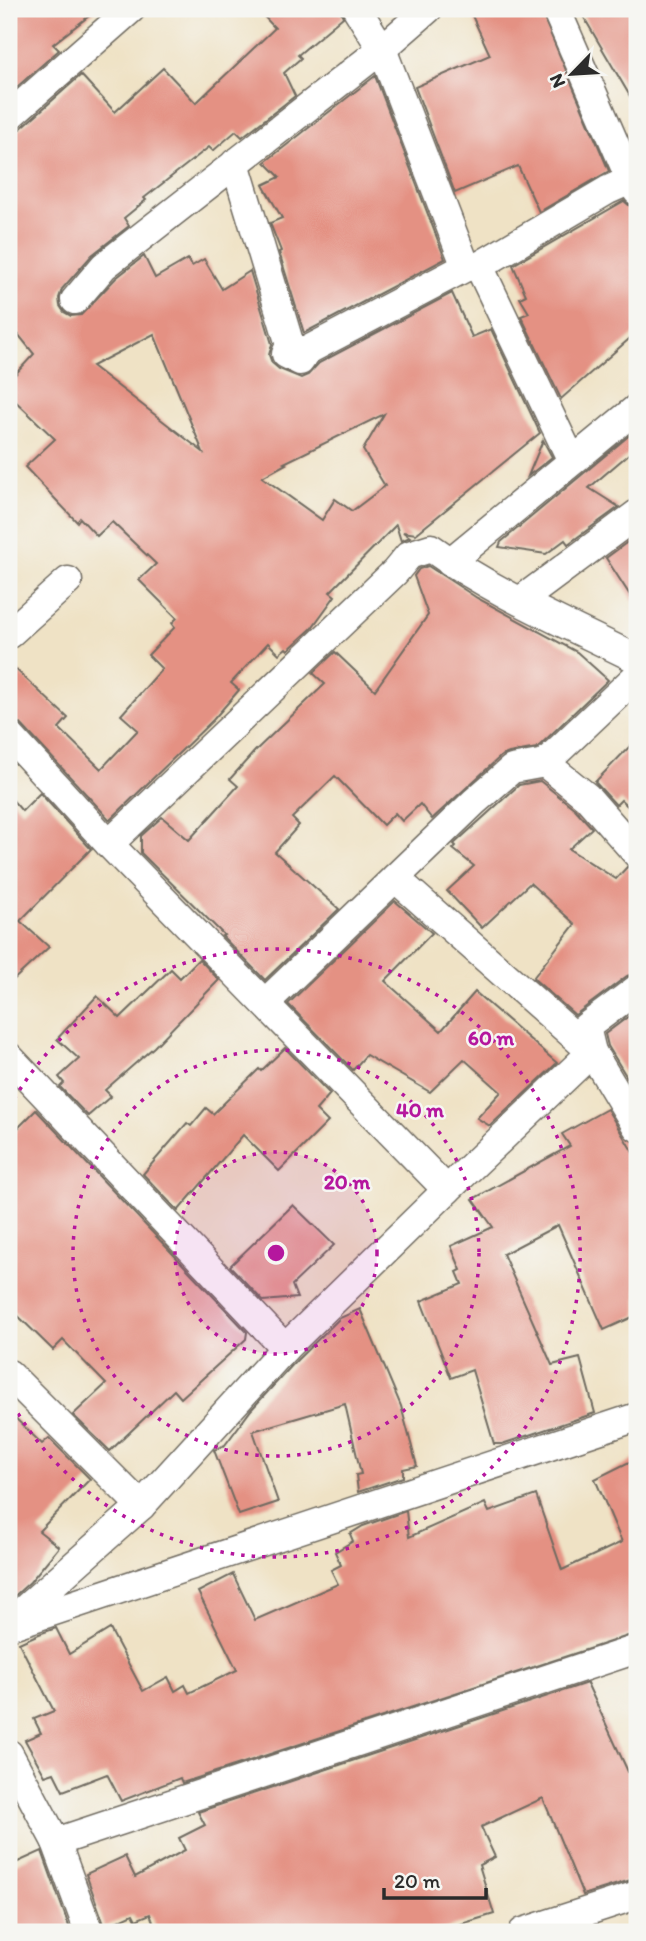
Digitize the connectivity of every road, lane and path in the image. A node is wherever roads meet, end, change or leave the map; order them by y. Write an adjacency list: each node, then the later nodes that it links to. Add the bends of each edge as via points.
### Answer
1 (131, 9): 6 (street)
2 (357, 9): 5 (street)
3 (428, 9): 5 (street)
4 (556, 9): 8 (street)
5 (382, 49): 7 (street); 9 (street)
6 (9, 116)
7 (235, 163): 9 (street, via 290,345 286,354 292,359 300,361 308,350); 10 (street, via 104,266)
8 (635, 183): 9 (street, via 608,190)
9 (472, 266): 12 (street)
10 (75, 300)
11 (637, 408): 12 (street)
12 (572, 461): 14 (street)
13 (637, 514): 16 (street)
14 (450, 562): 16 (street); 22 (street, via 431,548 409,555)
15 (68, 581): 17 (street)
16 (520, 601): 18 (street)
17 (9, 634)
18 (637, 659)
19 (637, 676): 21 (street)
20 (9, 735): 22 (street)
21 (545, 763): 23 (street, via 587,797); 24 (street, via 512,769)
22 (109, 844): 26 (street)
23 (637, 854)
24 (396, 878): 26 (street); 27 (street)
25 (637, 989): 27 (street, via 586,1027)
26 (265, 1003): 30 (street)
27 (592, 1052): 29 (street); 30 (street)
28 (9, 1057): 31 (street)
29 (637, 1127)
30 (447, 1190): 31 (street)
31 (285, 1348): 34 (street)
32 (9, 1374): 34 (street)
33 (637, 1418): 35 (street)
34 (141, 1506): 35 (street)
35 (9, 1625)
36 (637, 1649): 38 (street)
37 (9, 1754): 38 (street)
38 (56, 1842): 40 (street)
39 (637, 1895): 41 (street)
40 (89, 1932)
41 (523, 1932)

